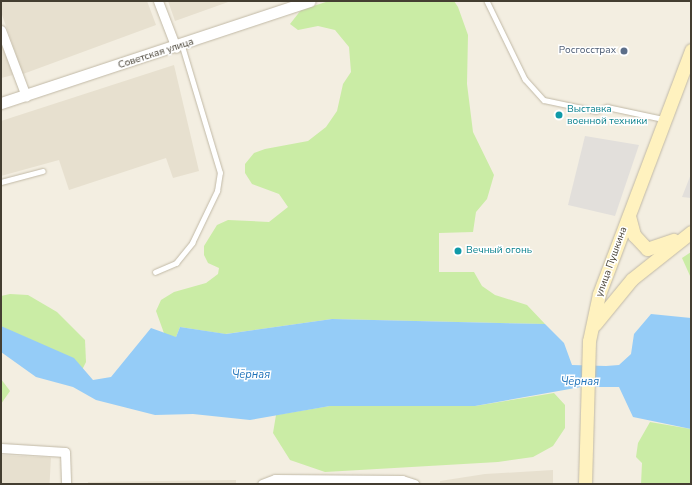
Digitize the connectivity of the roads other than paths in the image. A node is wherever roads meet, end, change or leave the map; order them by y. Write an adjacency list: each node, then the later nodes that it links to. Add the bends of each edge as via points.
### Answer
1 (158, 1): 5 (street)
2 (310, 1): 5 (street, Советская улица)
3 (487, 1): 9 (lane, via 522,73 544,100 596,111 607,107)
4 (1, 30): 7 (street)
5 (179, 47): 7 (street, Советская улица); 14 (lane, via 220,173 217,191 192,243 176,262)
6 (691, 50): 9 (main road, улица Пушкина)
7 (26, 96): 8 (street, Советская улица)
8 (1, 103)
9 (665, 120): 12 (main road, улица Пушкина)
10 (44, 171): 11 (lane)
11 (1, 182)
12 (630, 216): 13 (main road, via 634,235 647,249); 15 (main road, улица Пушкина, via 599,294)
13 (691, 232): 15 (main road, via 632,279)
14 (155, 272)
15 (593, 325): 20 (main road, улица Пушкина, via 589,341)
16 (1, 448): 17 (street, via 65,452)
17 (66, 484)
18 (262, 484): 19 (street, via 275,479 402,480)
19 (414, 484)
20 (585, 484)

